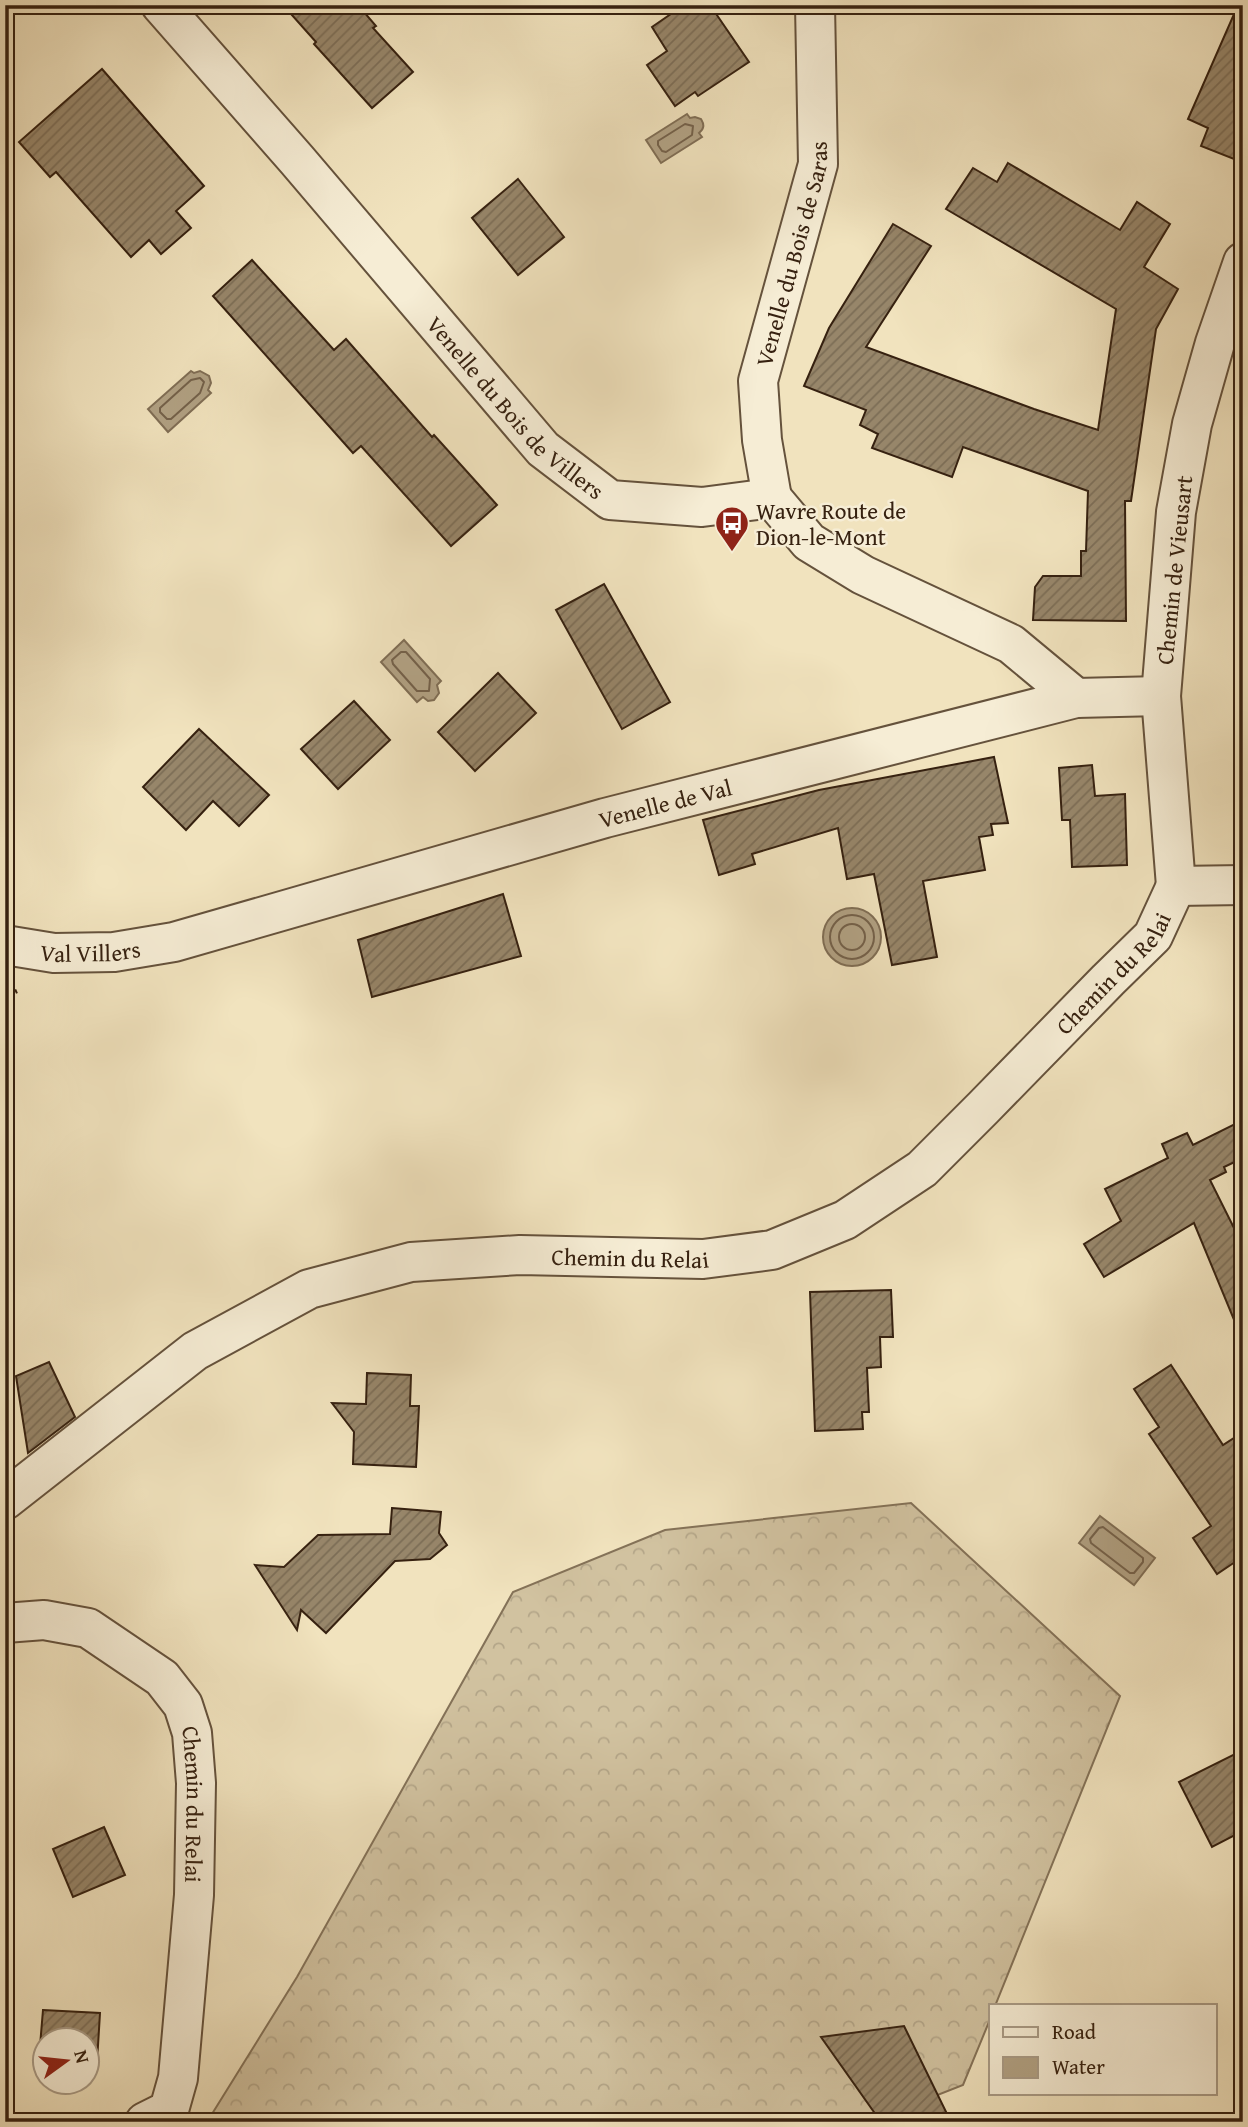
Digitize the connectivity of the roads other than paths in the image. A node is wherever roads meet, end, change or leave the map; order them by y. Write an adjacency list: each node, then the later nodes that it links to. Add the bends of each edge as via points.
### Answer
1 (161, 5): 4 (street, Venelle du Bois de Villers, via 543,449 610,500 702,507)
2 (815, 5): 4 (street, Venelle du Bois de Saras, via 818,164 758,381)
3 (1243, 262): 5 (street, Chemin de Vieusart, via 1192,424 1176,512)
4 (772, 498): 6 (street, via 809,542 863,575 1011,643)
5 (1161, 696): 6 (street, Venelle de Val); 8 (street, Chemin de Vieusart)
6 (1076, 698): 9 (street, Venelle de Val, via 605,818)
7 (1243, 885): 8 (street)
8 (1176, 886): 11 (street, Chemin du Relai, via 1153,936 984,1108 922,1169 845,1220 772,1250 703,1259 520,1255 411,1262 309,1289 195,1351)
9 (174, 942): 10 (street, Val Villers, via 114,952 66,953)
10 (5, 945)
11 (5, 1500)
12 (5, 1623): 13 (street, Chemin du Relai, via 44,1620 88,1628 162,1678 183,1705 192,1733 194,1895 178,2078)
13 (161, 2118)

